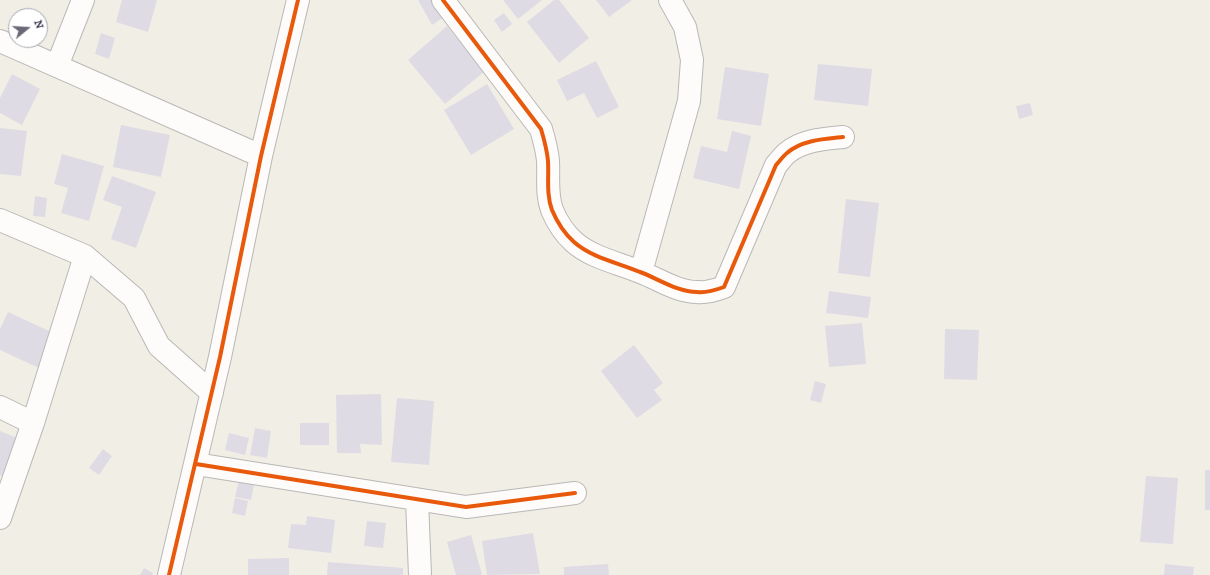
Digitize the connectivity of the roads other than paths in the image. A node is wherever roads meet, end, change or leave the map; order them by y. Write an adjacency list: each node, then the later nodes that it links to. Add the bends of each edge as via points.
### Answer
1 (83, 0): 6 (street)
2 (298, 0): 8 (street)
3 (443, 0): 11 (street, via 541,129 548,161 548,190 552,209 563,230 575,243 593,254)
4 (670, 0): 11 (street, via 685,27 692,60 689,101)
5 (0, 41): 6 (street)
6 (57, 66): 8 (street)
7 (843, 137): 11 (street, via 817,140 799,146 787,153 776,165 724,288 697,292 679,288)
8 (261, 156): 12 (street)
9 (0, 220): 10 (street)
10 (85, 256): 12 (street, via 134,298 158,346); 14 (street)
11 (641, 272)
12 (212, 393): 15 (street)
13 (0, 407): 14 (street)
14 (33, 423): 18 (street)
15 (196, 464): 17 (street); 19 (street)
16 (575, 493): 17 (street, via 466,507)
17 (416, 500): 20 (street)
18 (0, 518)
19 (169, 575)
20 (420, 575)

